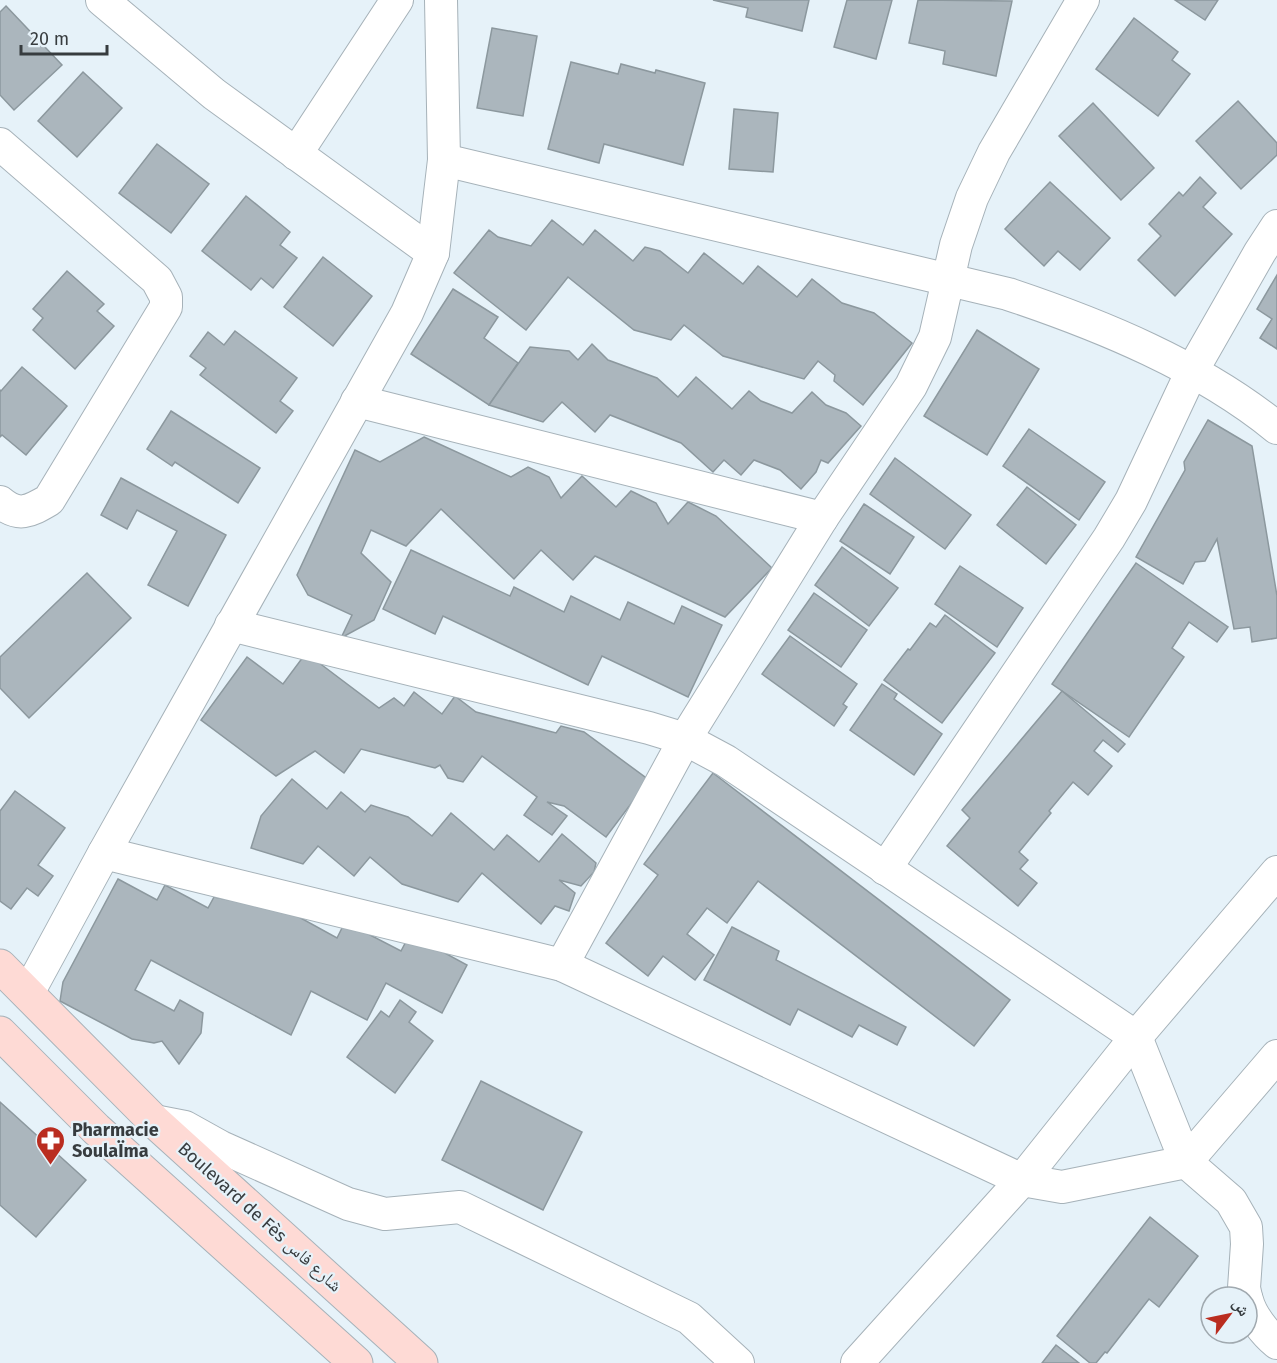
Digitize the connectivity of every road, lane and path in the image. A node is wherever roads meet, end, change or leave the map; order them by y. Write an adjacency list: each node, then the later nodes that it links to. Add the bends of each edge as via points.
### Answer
1 (102, 0): 6 (street, via 214,94)
2 (397, 0): 6 (street)
3 (441, 0): 7 (street)
4 (1083, 0): 10 (street, via 989,161 956,245)
5 (0, 144): 14 (street, via 157,280 166,297 166,307 49,500 22,513)
6 (296, 154): 9 (street)
7 (444, 160): 9 (street); 10 (street)
8 (1277, 226): 11 (street)
9 (433, 253): 12 (street, via 407,313)
10 (948, 281): 11 (street, via 1057,310); 15 (street, via 935,337 911,386)
11 (1191, 371): 13 (street); 19 (street, via 1131,501 1109,538)
12 (357, 401): 15 (street); 16 (street)
13 (1269, 413)
14 (0, 502)
15 (822, 518): 17 (street)
16 (231, 625): 17 (street); 18 (street)
17 (685, 739): 19 (street, via 726,761); 21 (street)
18 (104, 853): 21 (street); 23 (street)
19 (885, 869): 25 (street)
20 (1277, 872): 25 (street)
21 (562, 965): 29 (street)
22 (0, 966): 23 (main road, Boulevard de Fès شارع فاس)
23 (28, 993): 27 (main road, Boulevard de Fès شارع فاس)
24 (0, 1033): 33 (main road, via 96,1129)
25 (1136, 1037): 28 (street); 29 (street)
26 (1277, 1056): 28 (street)
27 (154, 1121): 34 (main road, Boulevard de Fès شارع فاس); 35 (street, via 185,1127 348,1204 385,1214 460,1207 689,1318)
28 (1186, 1162): 29 (street, via 1062,1187); 30 (street, via 1231,1201 1246,1227)
29 (1022, 1180): 36 (street)
30 (1244, 1285)
31 (1259, 1322): 32 (street)
32 (1277, 1343)
33 (356, 1363)
34 (421, 1363)
35 (738, 1363)
36 (857, 1363)

